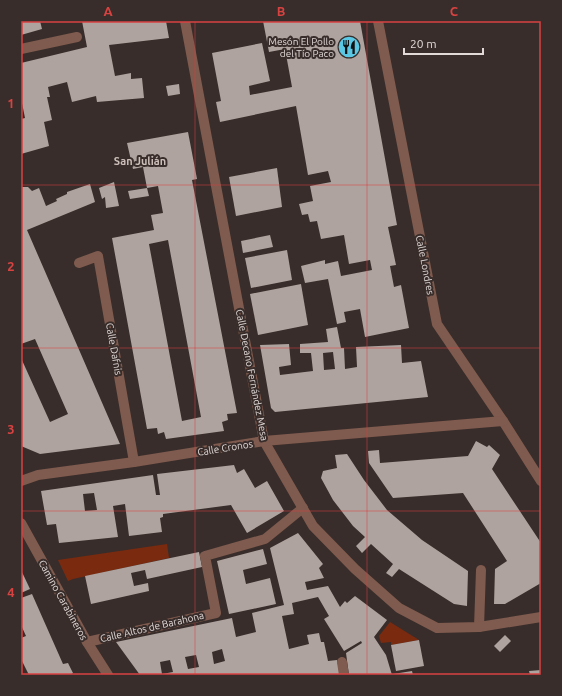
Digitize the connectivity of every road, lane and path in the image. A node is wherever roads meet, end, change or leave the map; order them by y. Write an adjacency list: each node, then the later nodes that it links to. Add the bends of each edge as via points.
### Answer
1 (185, 21): 7 (street, Calle Decano Fernández Mesa)
2 (378, 21): 6 (street, Calle Londres, via 437,324)
3 (77, 37): 4 (street)
4 (21, 49)
5 (79, 263): 8 (street, Calle Dafnis, via 98,256)
6 (503, 421): 7 (street, Calle Cronos); 10 (street, Calle Londres)
7 (264, 441): 8 (street, Calle Cronos); 11 (street, Calle Decano Fernández Mesa)
8 (134, 462): 9 (street, Calle Cronos, via 38,475)
9 (21, 481)
10 (541, 481)
11 (303, 508): 15 (street, Calle Decano Fernández Mesa, via 313,526 399,608 437,628); 16 (street, Calle Altos de Barahona, via 265,539 205,556 216,612)
12 (21, 523): 16 (street, Camino Carabineros)
13 (481, 570): 15 (street)
14 (541, 617): 15 (street, Calle Decano Fernández Mesa)
15 (479, 627)
16 (87, 642): 18 (street, Camino Carabineros)
17 (342, 662): 19 (street)
18 (108, 675)
19 (344, 675)

